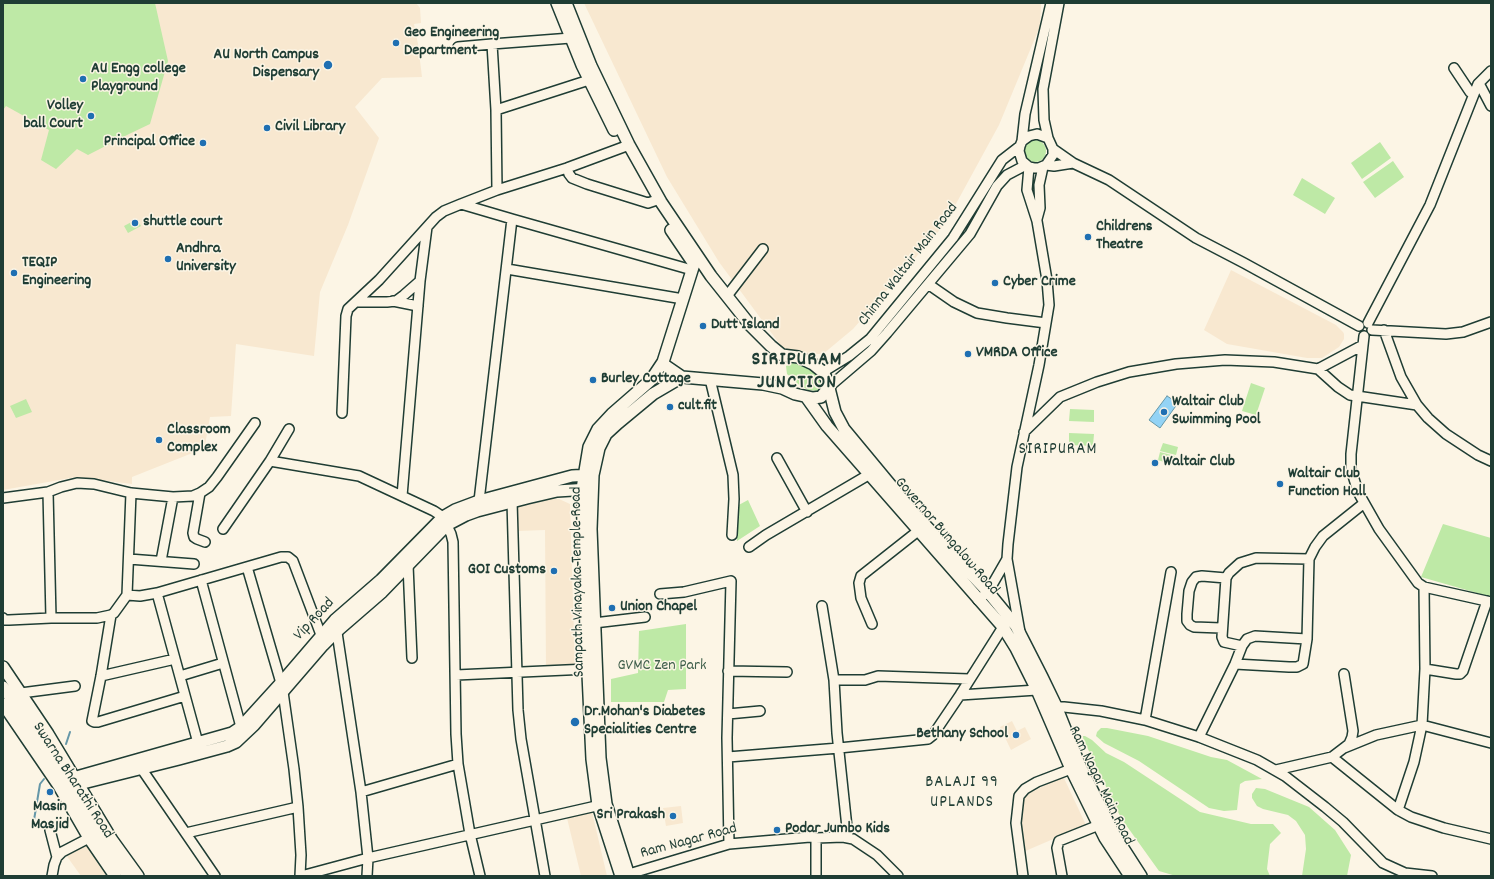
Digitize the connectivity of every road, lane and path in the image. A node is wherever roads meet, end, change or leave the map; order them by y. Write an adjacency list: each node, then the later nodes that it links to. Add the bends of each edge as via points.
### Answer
1 (556, 3): 5 (main road)
2 (566, 3): 17 (main road)
3 (1051, 3): 16 (street, via 1025,114)
4 (1059, 3): 15 (street, via 1043,89 1044,120)
5 (571, 38): 6 (street); 10 (main road)
6 (492, 44): 7 (street); 14 (street)
7 (458, 47)
8 (1454, 68): 12 (street)
9 (1491, 71): 11 (street)
10 (589, 80): 14 (street); 17 (main road)
11 (1478, 84): 12 (street); 13 (street)
12 (1474, 94): 43 (street, via 1430,205)
13 (1491, 106)
14 (496, 110): 23 (street)
15 (1048, 138): 16 (street, via 1036,134); 18 (street)
16 (1021, 143): 20 (street, via 1020,156); 48 (street, Chinna Waltair Main Road, via 1002,160 953,238 870,339)
17 (626, 146): 22 (street); 24 (main road); 33 (main road)
18 (1053, 149): 19 (street); 21 (street, via 1052,157)
19 (1073, 163): 21 (street); 42 (street, via 1109,180 1196,238)
20 (1027, 166): 21 (street); 27 (street, via 1027,190); 34 (street, Chinna Waltair Main Road, via 1007,175 997,186 970,234)
21 (1045, 166): 27 (street, via 1039,185 1040,208)
22 (567, 168): 23 (street); 24 (street, via 572,178 648,204)
23 (497, 190): 25 (street)
24 (654, 201): 31 (main road, via 694,264)
25 (461, 204): 26 (street); 28 (street, via 444,211)
26 (512, 219): 30 (street); 31 (street)
27 (1037, 221): 41 (street, via 1047,280 1049,304)
28 (427, 227): 32 (street); 38 (street)
29 (763, 249): 36 (street)
30 (507, 269): 35 (street); 71 (street)
31 (692, 270): 35 (main road, Sampath Vinayaka Temple Road)
32 (420, 281): 37 (street); 39 (street)
33 (715, 282): 35 (main road, via 697,277 691,280); 36 (main road)
34 (928, 284): 41 (street, via 954,302 977,313); 51 (street, Chinna Waltair Main Road, via 871,351)
35 (685, 294): 46 (main road, Sampath Vinayaka Temple Road)
36 (727, 296): 48 (main road, via 750,325 782,355 806,360)
37 (393, 301): 38 (street); 39 (street)
38 (357, 302): 55 (street, via 351,304 346,316)
39 (418, 306): 68 (street)
40 (1491, 322): 44 (street, via 1463,332 1446,334)
41 (1046, 323): 58 (street)
42 (1359, 326): 43 (street, via 1363,322); 45 (street, via 1358,331)
43 (1370, 326): 44 (street); 45 (street, via 1369,335)
44 (1384, 330): 54 (street, via 1401,377)
45 (1364, 340): 47 (street); 52 (street)
46 (663, 364): 49 (main road); 63 (main road, Sampath Vinayaka Temple Road, via 652,380 598,429 589,448)
47 (1318, 369): 52 (street, via 1338,387 1350,395); 58 (street, via 1267,362 1226,360 1176,364 1129,372 1060,397)
48 (823, 372): 51 (main road)
49 (682, 377): 50 (main road); 63 (main road, Sampath Vinayaka Temple Road, via 653,394 606,434)
50 (710, 379): 53 (main road, via 752,382 782,388); 78 (street, via 733,475)
51 (830, 387): 53 (main road, via 821,397); 62 (main road, via 839,421)
52 (1357, 396): 54 (street); 73 (street, via 1350,454 1354,481)
53 (808, 398): 62 (main road, Governor Bungalow Road, via 827,426)
54 (1417, 405): 60 (street, via 1446,434)
55 (342, 413)
56 (255, 423): 67 (street, via 217,477)
57 (289, 429): 61 (street)
58 (1024, 432): 82 (street, via 1017,467)
59 (777, 458): 74 (street)
60 (1491, 461)
61 (270, 462): 68 (street, via 353,475); 76 (street)
62 (874, 472): 74 (street); 77 (main road, Governor Bungalow Road); 92 (main road)
63 (588, 475): 64 (main road, Sampath Vinayaka Temple Road); 71 (main road, Vip Road, via 572,476)
64 (587, 489): 72 (main road, Vip Road, via 557,491); 103 (main road, Sampath Vinayaka Temple Road); 117 (main road, Sampath Vinayaka Temple Road)
65 (48, 492): 66 (street, via 77,483 94,484); 70 (street); 102 (street)
66 (131, 493): 69 (street); 81 (street)
67 (200, 493): 69 (street); 79 (street, via 193,533 196,539)
68 (402, 496): 75 (street, via 434,511)
69 (173, 497): 84 (street)
70 (3, 498)
71 (479, 501): 75 (main road, Vip Road, via 455,510)
72 (512, 501): 75 (main road, Vip Road); 120 (street)
73 (1363, 504): 83 (street, via 1323,536); 91 (street, via 1413,576)
74 (807, 512): 80 (street)
75 (445, 521): 86 (main road, Vip Road); 105 (main road, Vip Road); 123 (street, via 453,542)
76 (223, 529)
77 (918, 532): 96 (main road, Governor Bungalow Road); 104 (street, via 861,576 861,598)
78 (732, 535)
79 (205, 542)
80 (750, 547)
81 (129, 559): 84 (street); 95 (street)
82 (1007, 559): 92 (street); 109 (street)
83 (1310, 559): 89 (street, via 1251,559 1232,569); 110 (street)
84 (161, 561): 85 (street)
85 (194, 564)
86 (408, 565): 105 (main road, Vip Road, via 382,592); 112 (street)
87 (247, 567): 90 (street); 108 (street, via 288,557 292,561); 130 (street)
88 (1172, 572): 140 (street)
89 (1226, 578): 107 (street); 107 (street, via 1196,577 1189,590 1187,621 1190,625)
90 (201, 580): 93 (street); 114 (street)
91 (1424, 587): 97 (street); 118 (street)
92 (988, 592): 96 (street); 109 (main road, via 1011,618)
93 (157, 593): 95 (street); 113 (street)
94 (660, 594): 119 (street, via 684,592 731,581)
95 (127, 595): 99 (street)
96 (978, 600): 106 (main road, Governor Bungalow Road)
97 (1489, 602): 118 (street, via 1463,671 1456,674)
98 (822, 606): 127 (street)
99 (111, 615): 102 (street, via 97,618); 124 (street)
100 (645, 617): 103 (street)
101 (3, 618): 102 (street)
102 (51, 618)
103 (594, 623): 156 (main road, Sampath Vinayaka Temple Road)
104 (872, 624)
105 (336, 625): 108 (main road, Vip Road); 130 (main road, Vip Road); 155 (street)
106 (1003, 627): 126 (street); 131 (main road, Governor Bungalow Road)
107 (1221, 628): 111 (street, via 1224,642)
108 (321, 635): 130 (main road, Vip Road)
109 (1021, 635): 136 (main road)
110 (1307, 640): 111 (street, via 1255,636 1247,639); 115 (street, via 1305,659 1301,666)
111 (1242, 646): 115 (street)
112 (412, 658)
113 (175, 659): 124 (street); 125 (street)
114 (223, 663): 125 (street); 142 (street)
115 (1234, 664): 143 (street)
116 (3, 667): 132 (main road)
117 (588, 669): 120 (street); 156 (main road, Sampath Vinayaka Temple Road, via 592,759)
118 (1425, 669): 141 (street)
119 (728, 670): 121 (street); 139 (street)
120 (517, 672): 123 (street); 159 (street, via 521,739)
121 (787, 672)
122 (1344, 674): 147 (street, via 1353,731 1349,744)
123 (456, 675): 150 (street)
124 (101, 676): 134 (street, via 92,717 94,722)
125 (180, 676): 134 (street)
126 (969, 679): 127 (street, via 878,676 865,680); 133 (street)
127 (834, 680): 146 (street)
128 (75, 686): 132 (street)
129 (3, 688): 154 (main road, via 25,717)
130 (282, 688): 142 (main road, Vip Road); 151 (main road, Vip Road, via 254,725 236,742 186,758); 157 (street)
131 (1037, 690): 133 (street); 137 (main road, Governor Bungalow Road)
132 (21, 693): 154 (main road)
133 (960, 695): 146 (street, via 928,739)
134 (185, 696): 145 (street)
135 (3, 704): 154 (main road, Swarna Bharathi Road)
136 (1056, 706): 137 (street); 140 (street, via 1101,711); 186 (main road, via 1080,766 1114,834)
137 (1045, 709): 152 (main road, Ram Nagar Main Road)
138 (760, 711): 139 (street)
139 (728, 714): 148 (street)
140 (1145, 720): 143 (street)
141 (1422, 725): 144 (street); 147 (street, via 1376,735); 158 (street, via 1414,762)
142 (240, 727): 145 (main road, Vip Road, via 232,733)
143 (1199, 737): 153 (street)
144 (1491, 742)
145 (198, 743): 154 (main road, Vip Road, via 80,776)
146 (839, 748): 148 (street); 164 (street)
147 (1344, 748): 149 (street)
148 (728, 757): 168 (street)
149 (1332, 757): 153 (street); 158 (street)
150 (458, 764): 155 (street); 163 (street)
151 (142, 768): 154 (main road, Vip Road); 162 (street)
152 (1071, 769): 160 (main road, Ram Nagar Main Road); 183 (street, via 1037,782 1019,796 1016,823)
153 (1276, 770): 187 (street, via 1334,814 1383,862 1405,873)
154 (69, 786): 165 (main road, Swarna Bharathi Road); 174 (main road); 175 (main road, via 105,828)
155 (361, 792): 170 (street)
156 (602, 804): 159 (street); 171 (main road, Sampath Vinayaka Temple Road)
157 (298, 807): 162 (street); 177 (street)
158 (1398, 810): 167 (street, via 1444,828)
159 (535, 821): 163 (street); 180 (street)
160 (1099, 825): 184 (street, via 1059,840 1057,848); 185 (main road, Ram Nagar Main Road)
161 (50, 830): 169 (street)
162 (186, 833): 176 (street)
163 (470, 834): 170 (street); 179 (street)
164 (848, 837): 166 (street, Ram Nagar Road); 182 (street, via 877,855)
165 (89, 838): 169 (street); 173 (main road, Swarna Bharathi Road)
166 (816, 838): 168 (street, Ram Nagar Road); 181 (street)
167 (1491, 839)
168 (729, 844): 171 (street, Ram Nagar Road)
169 (57, 857): 172 (street)
170 (368, 858): 177 (street); 178 (street)
171 (626, 875)
172 (52, 876)
173 (115, 876)
174 (128, 876)
175 (138, 876)
176 (215, 876)
177 (300, 876)
178 (367, 876)
179 (480, 876)
180 (545, 876)
181 (816, 876)
182 (898, 876)
183 (1023, 876)
184 (1062, 876)
185 (1130, 876)
186 (1141, 876)
187 (1432, 876)

